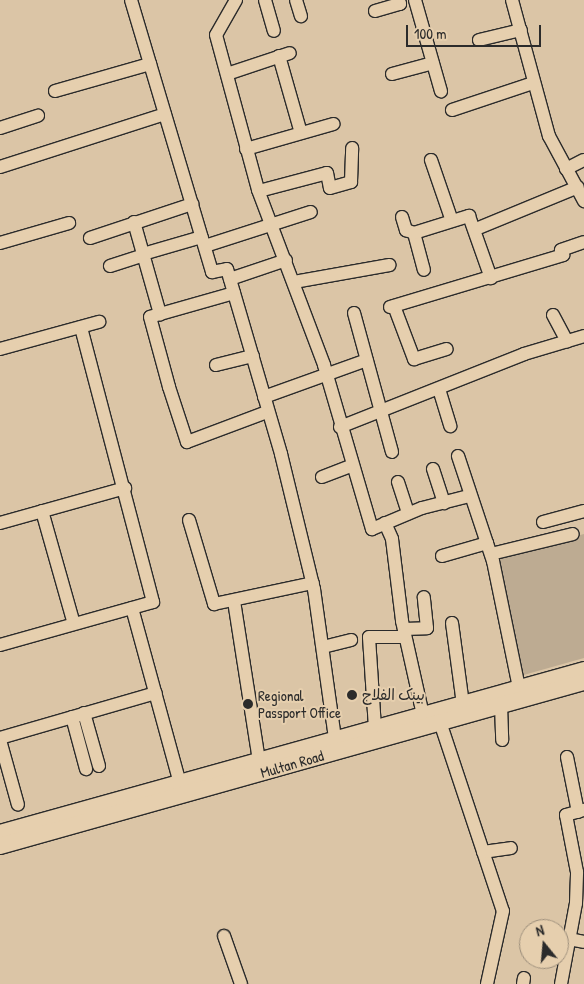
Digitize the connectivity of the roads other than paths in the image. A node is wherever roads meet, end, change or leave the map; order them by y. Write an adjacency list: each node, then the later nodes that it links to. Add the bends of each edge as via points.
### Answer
1 (131, 0): 14 (street)
2 (236, 0): 15 (street, via 216,34)
3 (296, 0): 9 (street)
4 (399, 0): 8 (street, via 400,4)
5 (415, 0): 13 (street)
6 (512, 0): 10 (street)
7 (269, 1): 11 (street)
8 (375, 11)
9 (301, 16)
10 (521, 30): 12 (street); 17 (street)
11 (274, 31)
12 (479, 40)
13 (433, 63): 16 (street); 18 (street)
14 (150, 64): 19 (street); 21 (street)
15 (227, 74): 25 (street, via 284,55); 27 (street)
16 (392, 74)
17 (533, 83): 20 (street); 31 (street, via 549,136)
18 (441, 90)
19 (55, 91)
20 (452, 110)
21 (165, 114): 30 (street); 35 (street)
22 (38, 116): 24 (street)
23 (333, 124): 25 (street)
24 (0, 128)
25 (301, 132): 27 (street)
26 (352, 148): 33 (street, via 351,182 330,188 327,173)
27 (246, 149): 33 (street)
28 (431, 160): 38 (street)
29 (584, 160): 31 (street)
30 (0, 167)
31 (566, 169): 32 (street)
32 (578, 187): 34 (street); 42 (street)
33 (259, 191): 41 (street)
34 (584, 201)
35 (192, 204): 39 (street); 45 (street)
36 (311, 212): 41 (street)
37 (402, 217): 43 (street, via 406,230)
38 (451, 218): 42 (street, via 469,216); 43 (street)
39 (134, 222): 44 (street); 48 (street)
40 (69, 223): 47 (street)
41 (271, 226): 45 (street); 49 (street)
42 (476, 229): 53 (street)
43 (414, 233): 52 (street)
44 (90, 238)
45 (203, 241): 48 (street); 54 (street, via 212,272 227,269)
46 (584, 242): 53 (street, via 561,250 563,255)
47 (0, 243)
48 (143, 255): 51 (street); 58 (street)
49 (286, 260): 54 (street); 55 (street)
50 (390, 265): 55 (street)
51 (110, 266)
52 (424, 270)
53 (491, 278): 65 (street, via 392,307 414,359)
54 (230, 279): 56 (street)
55 (294, 282): 69 (street)
56 (234, 293): 58 (street); 66 (street)
57 (354, 312): 67 (street)
58 (160, 314): 72 (street, via 150,317 187,442)
59 (553, 315): 63 (street)
60 (99, 322): 61 (street)
61 (81, 327): 64 (street); 82 (street)
62 (584, 336): 63 (street)
63 (566, 341): 70 (street)
64 (0, 349)
65 (447, 349)
66 (253, 356): 68 (street); 71 (street)
67 (367, 360): 69 (street); 73 (street)
68 (216, 365)
69 (326, 374): 71 (street); 75 (street)
70 (440, 389): 73 (street); 74 (street)
71 (264, 397): 72 (street)
72 (268, 412): 97 (street)
73 (381, 412): 75 (street); 76 (street)
74 (450, 426)
75 (340, 427): 78 (street)
76 (392, 452)
77 (458, 456): 83 (street)
78 (351, 466): 80 (street); 92 (street, via 372,529)
79 (433, 469): 84 (street)
80 (322, 477)
81 (398, 482): 87 (street)
82 (125, 488): 85 (street); 100 (street, via 154,602)
83 (469, 496): 84 (street); 95 (street)
84 (444, 502): 87 (street)
85 (42, 511): 91 (street); 102 (street)
86 (584, 511): 88 (street)
87 (408, 513): 92 (street)
88 (556, 518): 90 (street); 94 (street)
89 (189, 520): 99 (street, via 214,604)
90 (543, 522)
91 (0, 523)
92 (385, 523): 103 (street, via 392,539)
93 (573, 534): 94 (street)
94 (560, 538): 95 (street)
95 (489, 549): 96 (street); 109 (street)
96 (442, 556)
97 (313, 583): 99 (street); 106 (street)
98 (424, 597): 103 (street, via 427,628)
99 (234, 601): 121 (street)
100 (132, 608): 102 (street); 110 (street)
101 (452, 623): 111 (street)
102 (74, 624): 105 (street)
103 (404, 633): 114 (street); 116 (street, via 369,638)
104 (351, 640): 106 (street)
105 (0, 645)
106 (323, 648): 118 (street)
107 (584, 670): 109 (main road, Multan Road)
108 (584, 682): 112 (main road, Multan Road)
109 (519, 688): 111 (main road, Multan Road)
110 (156, 693): 113 (street); 124 (street)
111 (463, 704): 114 (main road, Multan Road)
112 (501, 705): 115 (main road, Multan Road); 119 (street)
113 (78, 715): 117 (street); 122 (street); 123 (street)
114 (423, 715): 116 (main road, Multan Road)
115 (440, 722): 128 (main road, Multan Road); 130 (street)
116 (375, 728): 118 (main road, Multan Road)
117 (0, 739): 125 (street)
118 (335, 739): 121 (main road, Multan Road)
119 (502, 740)
120 (567, 756): 126 (street)
121 (259, 760): 124 (main road, Multan Road)
122 (99, 766)
123 (86, 769)
124 (180, 783): 127 (main road, Multan Road)
125 (18, 805)
126 (581, 811): 132 (street, via 566,815 576,872)
127 (0, 833)
128 (0, 846)
129 (511, 848): 130 (street)
130 (483, 852): 136 (street, via 503,911)
131 (224, 936): 135 (street)
132 (569, 939): 133 (street)
133 (584, 942)
134 (563, 969): 137 (street)
135 (241, 984)
136 (487, 984)
137 (560, 984)

